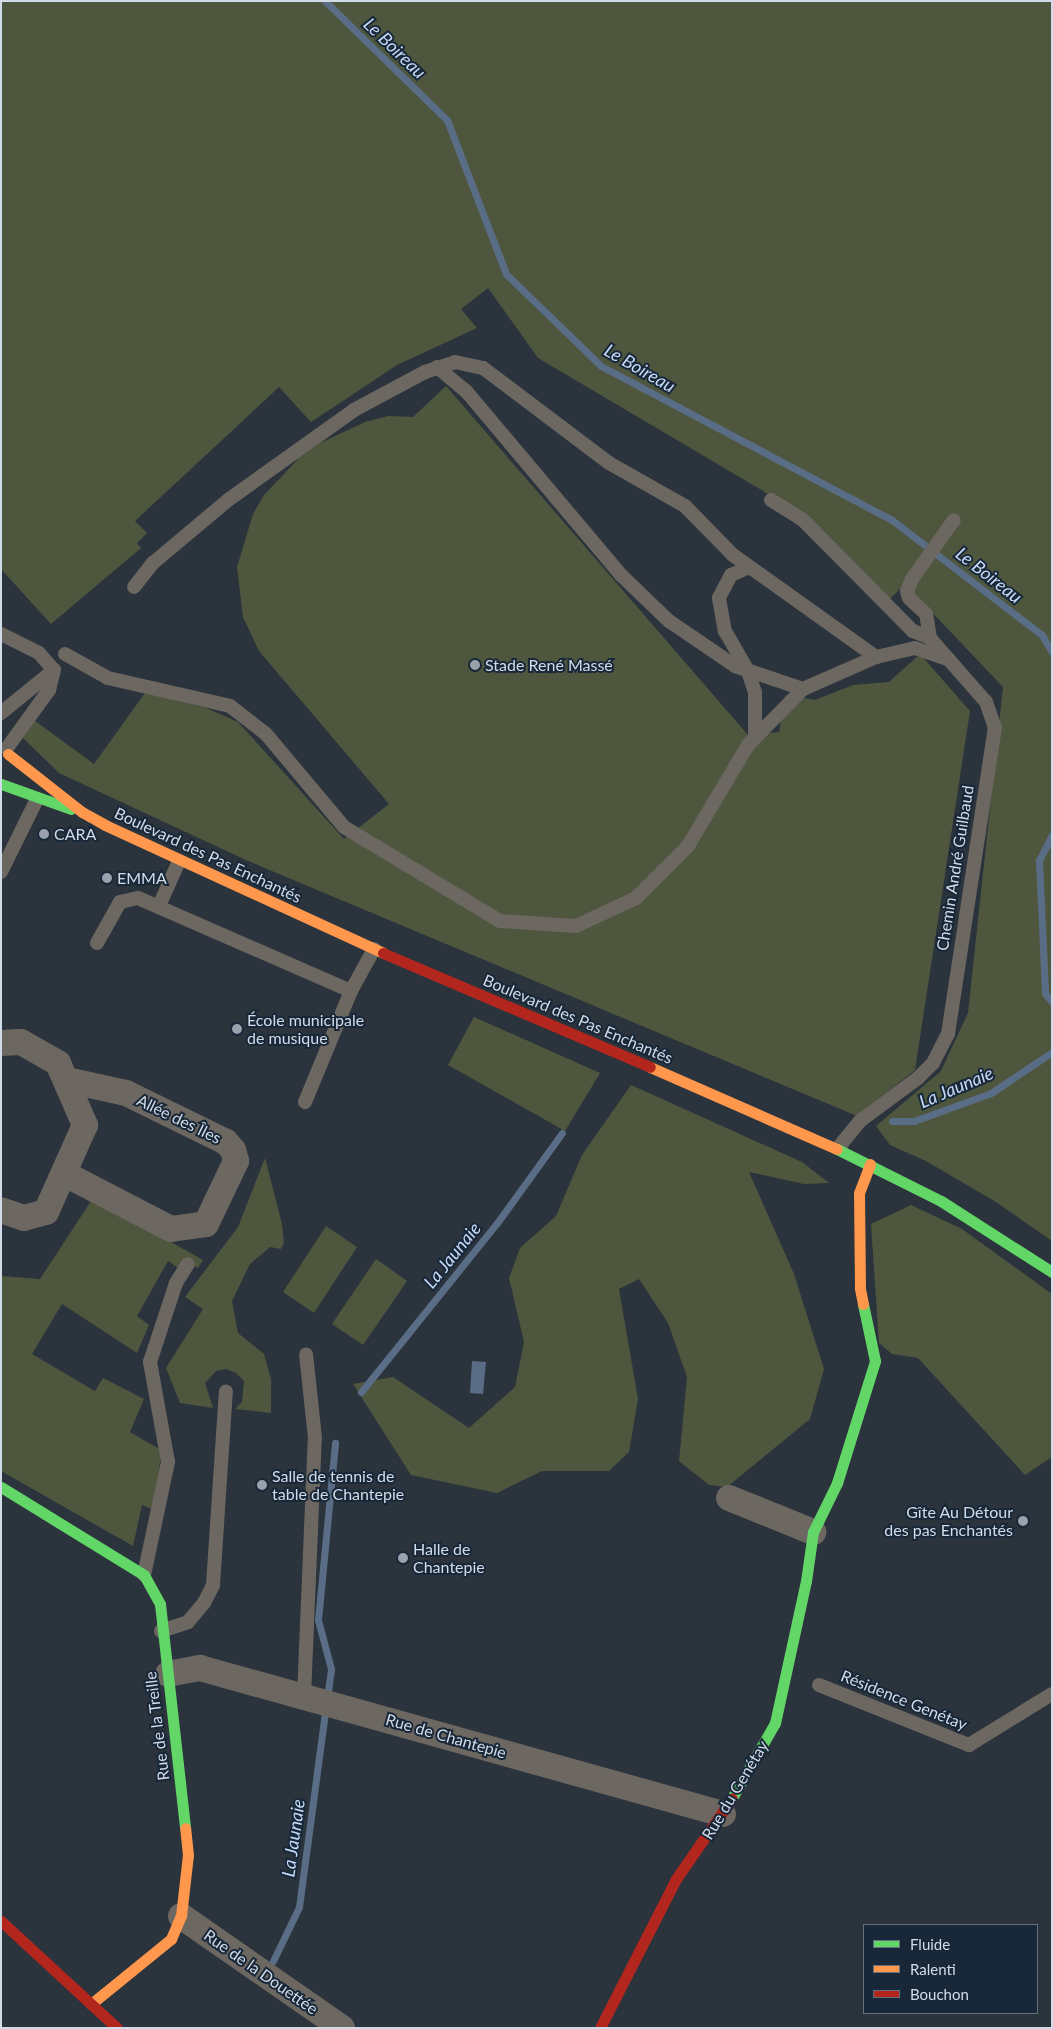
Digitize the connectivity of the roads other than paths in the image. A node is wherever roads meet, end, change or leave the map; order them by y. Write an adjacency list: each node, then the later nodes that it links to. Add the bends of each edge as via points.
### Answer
1 (437, 367): 4 (lane, via 455,362 483,368 609,463 685,506 733,555); 5 (lane, via 354,410 236,494 153,563); 12 (lane, via 466,391 621,575 669,620 735,666)
2 (772, 500): 7 (lane, via 802,519 912,630)
3 (954, 520): 7 (lane, via 907,591 909,598 926,614)
4 (749, 566): 9 (lane); 12 (lane, via 731,575 719,598 725,631)
5 (134, 587)
6 (2, 633): 11 (lane, via 39,653)
7 (930, 638): 10 (lane, Chemin André Guilbaud)
8 (65, 654): 15 (lane, via 108,678 230,706 266,734 344,827 500,921 576,926 636,898 688,846 748,745)
9 (876, 657): 10 (lane, via 915,648); 13 (lane)
10 (949, 660): 29 (lane, Chemin André Guilbaud, via 986,702 995,728 948,1034 933,1063 918,1078 860,1120)
11 (54, 670): 14 (lane); 16 (lane, via 48,690)
12 (748, 671): 13 (lane); 15 (lane, via 755,692)
13 (803, 689): 15 (lane)
14 (1, 713)
15 (756, 738)
16 (5, 746): 17 (street, Boulevard des Pas Enchantés); 19 (street, Boulevard des Pas Enchantés)
17 (3, 775): 18 (street, Boulevard des Pas Enchantés)
18 (37, 798): 19 (street, Boulevard des Pas Enchantés); 21 (lane)
19 (82, 812): 20 (street, Boulevard des Pas Enchantés)
20 (179, 862): 22 (lane); 24 (street, Boulevard des Pas Enchantés)
21 (1, 872)
22 (159, 906): 23 (lane, via 138,898 120,902); 25 (lane)
23 (97, 943)
24 (374, 949): 25 (lane); 29 (street, Boulevard des Pas Enchantés)
25 (351, 991): 28 (lane)
26 (1, 1043): 27 (street, via 20,1042 58,1063)
27 (67, 1080): 31 (street, via 85,1125); 31 (street, Allée des Îles, via 126,1093 226,1142 236,1161 206,1224 171,1229)
28 (305, 1102)
29 (838, 1148): 30 (street, Boulevard des Pas Enchantés)
30 (870, 1164): 34 (street, Boulevard des Pas Enchantés, via 941,1201); 39 (street, Rue du Genétay, via 859,1193 860,1288 875,1361 837,1483)
31 (64, 1174): 32 (street, via 46,1212 24,1218)
32 (1, 1210)
33 (188, 1264): 40 (lane, via 176,1283 150,1362 168,1462)
34 (1052, 1272)
35 (306, 1354): 45 (lane, via 315,1438)
36 (226, 1391): 41 (lane, via 213,1584 204,1603 188,1622)
37 (1, 1487): 40 (street, Rue de la Treille)
38 (729, 1498): 39 (street)
39 (812, 1532): 46 (street, Rue du Genétay, via 806,1581 775,1723)
40 (144, 1575): 41 (street, Rue de la Treille, via 160,1604)
41 (161, 1632): 42 (street, Rue de la Treille)
42 (168, 1674): 45 (street, Rue de Chantepie, via 200,1668); 47 (street, Rue de la Treille, via 188,1855)
43 (819, 1685): 44 (lane, Résidence Genétay, via 968,1745)
44 (1052, 1694)
45 (304, 1696): 46 (street, Rue de Chantepie)
46 (723, 1814): 52 (street, Rue du Genétay, via 676,1879)
47 (181, 1916): 49 (street, Rue de la Treille, via 171,1939); 51 (street, Rue de la Douettée)
48 (1, 1921): 49 (street)
49 (91, 2004): 50 (street)
50 (117, 2028)
51 (342, 2028)
52 (600, 2028)

